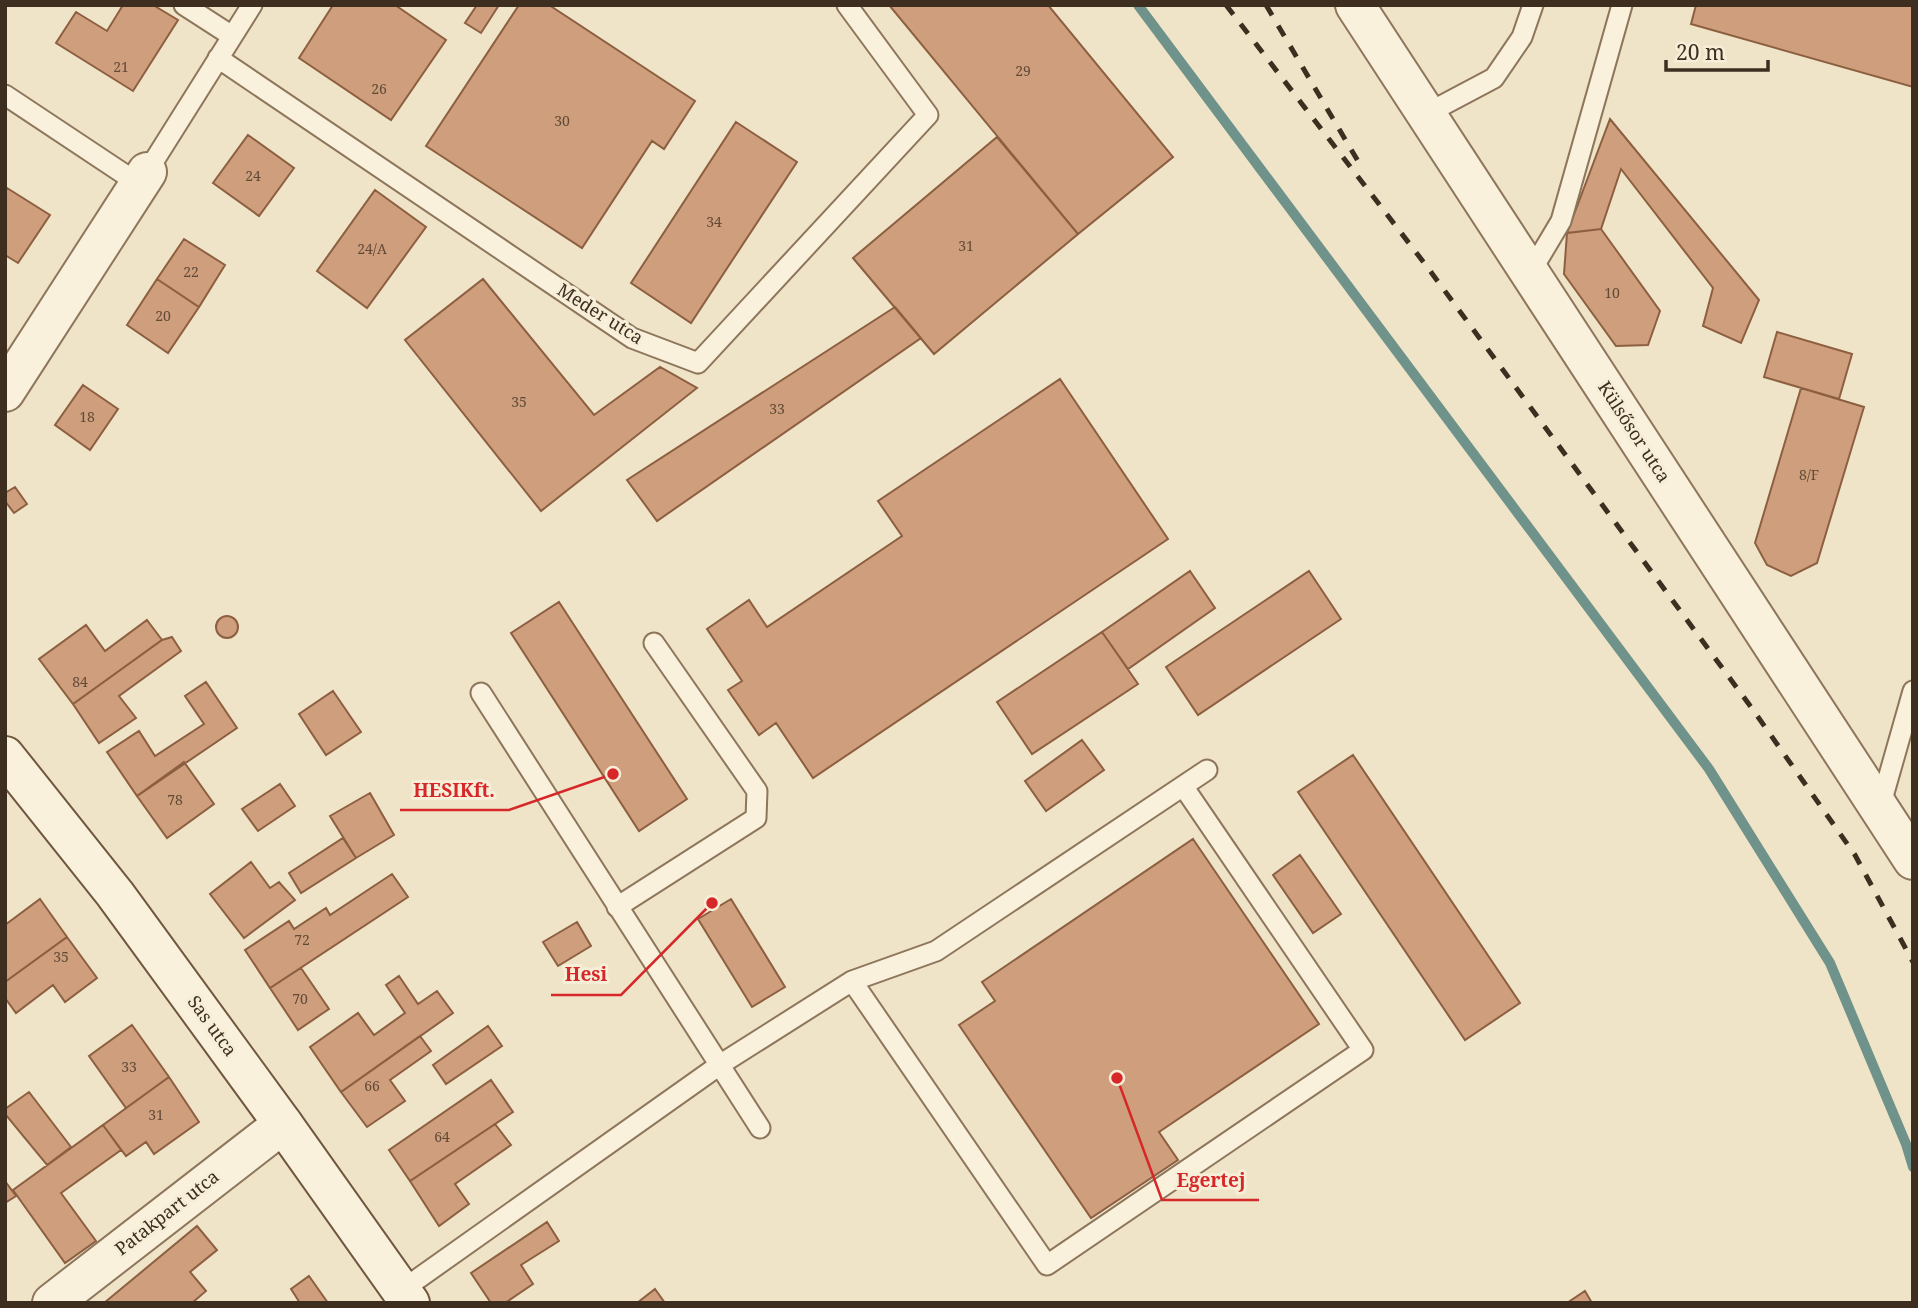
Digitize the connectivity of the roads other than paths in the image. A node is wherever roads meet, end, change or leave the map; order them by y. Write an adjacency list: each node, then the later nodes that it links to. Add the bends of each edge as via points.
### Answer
1 (184, 5): 7 (lane)
2 (251, 5): 7 (lane)
3 (847, 5): 8 (lane, Meder utca, via 928,115 698,363 632,338)
4 (1355, 5): 10 (street, Külsősor utca)
5 (1534, 5): 10 (lane, via 1522,37 1494,78)
6 (1622, 5): 12 (lane, via 1561,221)
7 (232, 36): 8 (lane)
8 (218, 58): 11 (lane)
9 (5, 95): 11 (lane)
10 (1426, 114): 12 (street, Külsősor utca)
11 (143, 178): 13 (street)
12 (1530, 273): 20 (street, Külsősor utca)
13 (5, 392)
14 (654, 643): 22 (lane, via 757,791 756,818)
15 (1913, 691): 20 (lane)
16 (481, 693): 22 (lane)
17 (5, 756): 25 (street, Sas utca, via 115,894)
18 (1207, 770): 19 (lane)
19 (1183, 786): 23 (lane, via 936,951); 23 (lane, via 1363,1050 1047,1265)
20 (1880, 808): 21 (street, Külsősor utca)
21 (1913, 860)
22 (617, 907): 24 (lane)
23 (852, 981): 24 (lane)
24 (721, 1064): 26 (lane); 27 (lane)
25 (283, 1124): 27 (street, Sas utca); 28 (street, Patakpart utca)
26 (760, 1128)
27 (406, 1297)
28 (52, 1303)

